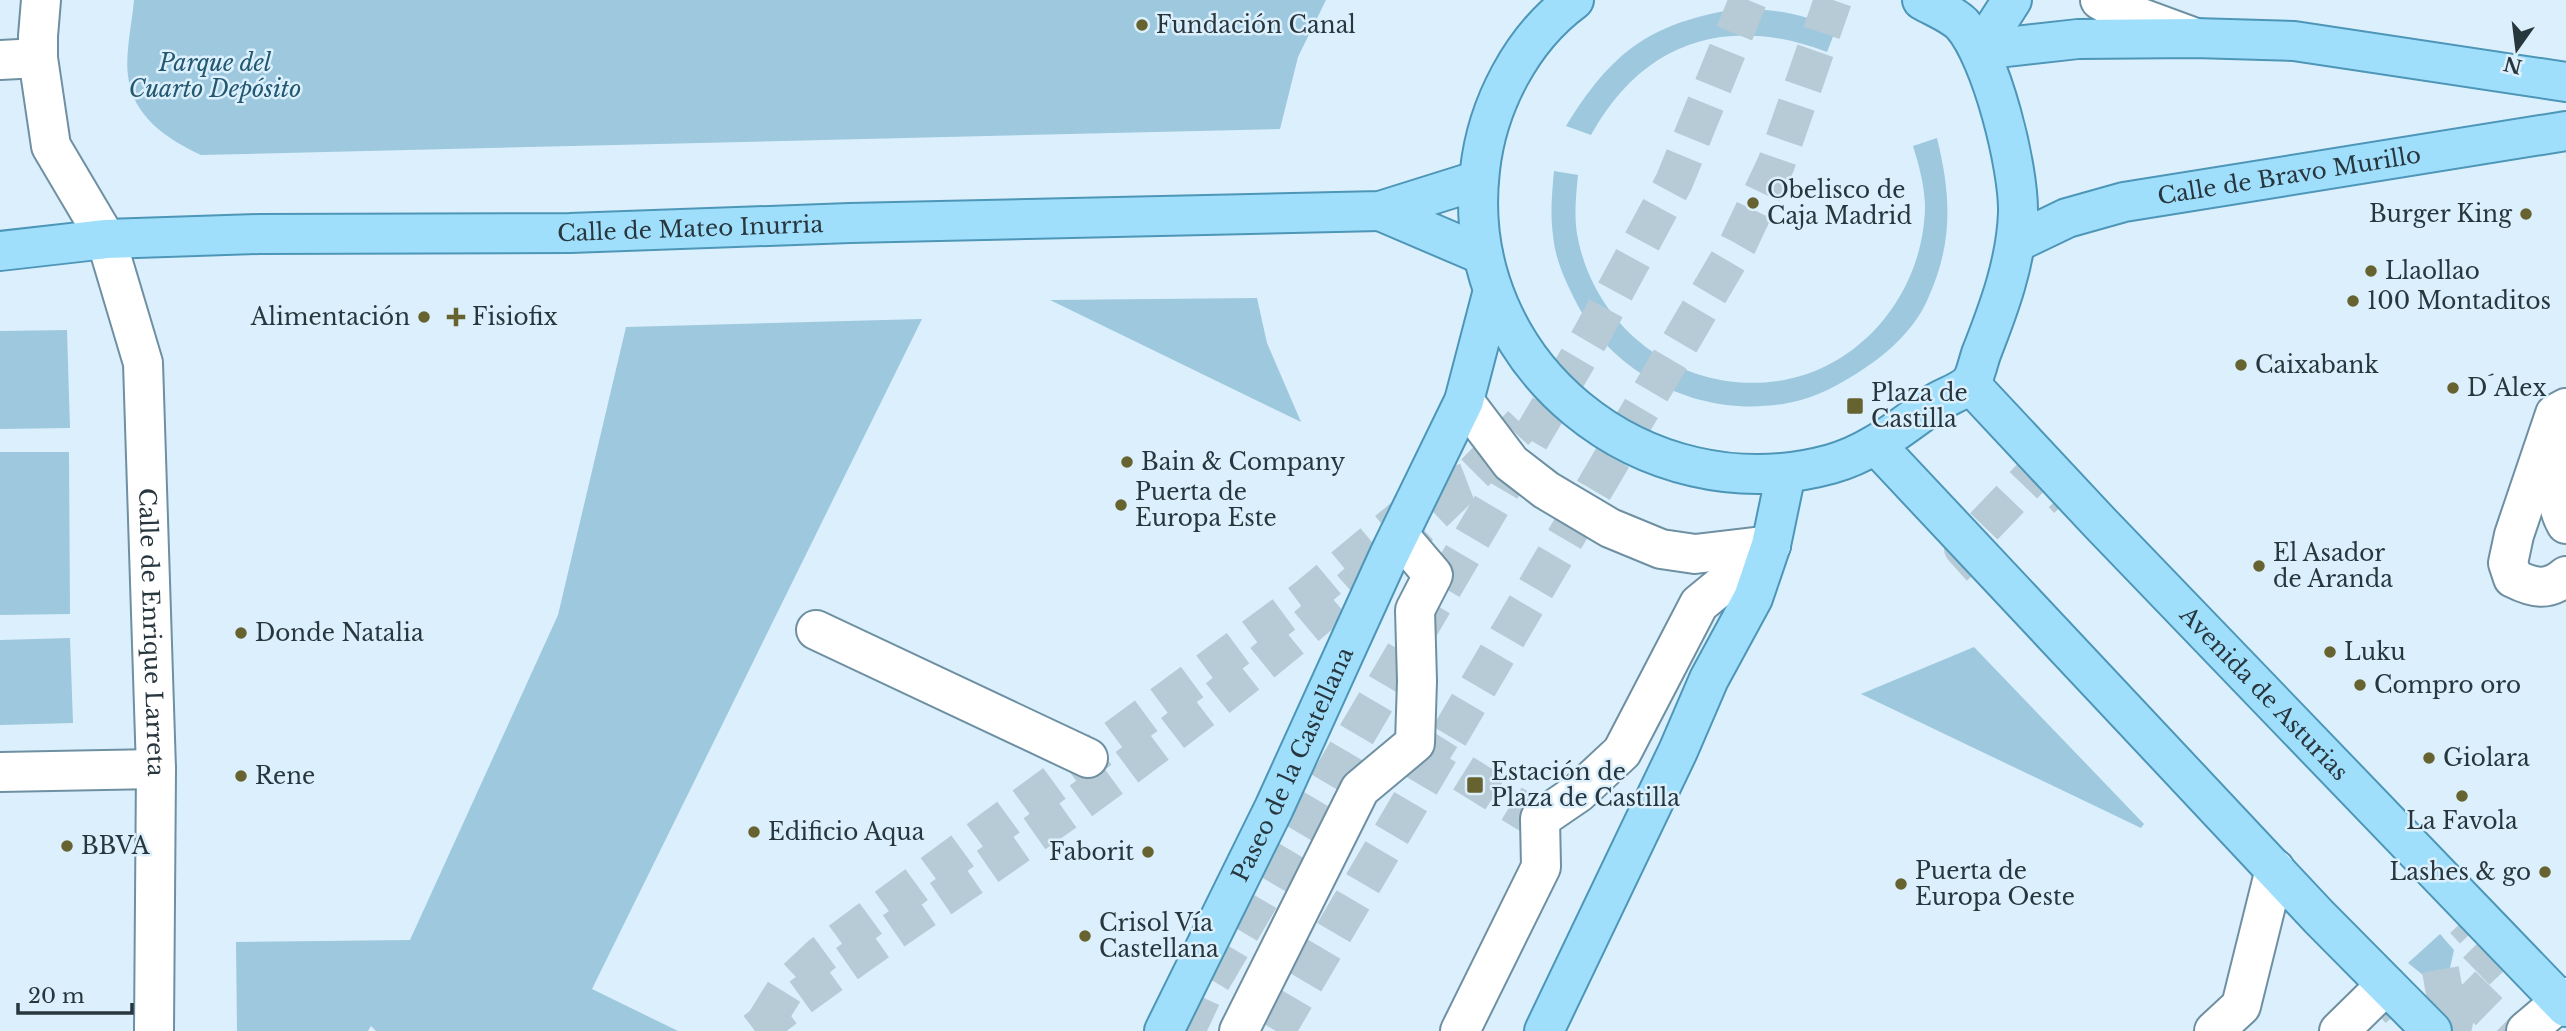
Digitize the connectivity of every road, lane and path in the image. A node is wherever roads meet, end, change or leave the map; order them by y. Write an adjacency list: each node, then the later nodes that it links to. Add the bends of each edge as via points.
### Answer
1 (41, 0): 8 (street, Calle de Enrique Larreta)
2 (1574, 0): 12 (main road, via 1537,34 1516,66 1493,112)
3 (1922, 0): 6 (main road)
4 (2012, 0): 6 (main road)
5 (2100, 0): 7 (street)
6 (1968, 24): 7 (main road, via 2078,39); 15 (main road, via 2015,171)
7 (2195, 38): 10 (main road, via 2294,41)
8 (38, 58): 9 (street); 14 (street, Calle de Enrique Larreta, via 51,146)
9 (0, 60)
10 (2566, 82)
11 (2566, 131): 15 (main road, Calle de Bravo Murillo, via 2124,202 2067,218)
12 (1479, 180): 13 (main road, Calle de Mateo Inurria); 17 (main road, via 1477,213)
13 (1380, 211): 14 (main road, Calle de Mateo Inurria, via 570,233); 17 (main road, Calle de Mateo Inurria)
14 (106, 239): 16 (main road, Calle de Mateo Inurria); 31 (street, Calle de Enrique Larreta, via 143,363)
15 (2017, 242): 19 (main road, via 2002,300)
16 (0, 251)
17 (1483, 255): 18 (main road)
18 (1492, 294): 20 (main road, Paseo de la Castellana); 24 (main road, via 1537,368 1588,419 1616,438 1683,464 1726,472)
19 (1970, 384): 22 (main road); 35 (main road, Avenida de Asturias)
20 (1464, 401): 26 (main road, Paseo de la Castellana); 27 (street, via 1511,463 1610,528 1661,550 1695,554)
21 (2566, 408): 28 (street, via 2555,414 2508,563 2513,578 2532,587 2550,587)
22 (1876, 445): 24 (main road, via 1833,463); 33 (main road)
23 (2566, 446): 25 (street, via 2558,471 2558,508)
24 (1786, 473): 27 (main road)
25 (2566, 524)
26 (1399, 535): 37 (main road, Paseo de la Castellana, via 1274,808); 38 (street, via 1433,575 1415,610 1415,743 1360,789)
27 (1771, 545): 39 (street, via 1699,604 1622,752 1578,793 1540,819 1541,867); 40 (main road, via 1753,598 1709,679)
28 (2566, 576)
29 (816, 630): 30 (street)
30 (1088, 758)
31 (156, 769): 32 (street); 36 (street, Calle de Enrique Larreta)
32 (0, 772)
33 (2275, 869): 34 (main road); 41 (street, via 2241,1006)
34 (2386, 985): 42 (street); 43 (main road)
35 (2564, 1002): 44 (street, Avenida de Asturias)
36 (154, 1031)
37 (1164, 1031)
38 (1239, 1031)
39 (1460, 1031)
40 (1544, 1031)
41 (2214, 1031)
42 (2339, 1031)
43 (2432, 1031)
44 (2526, 1031)

